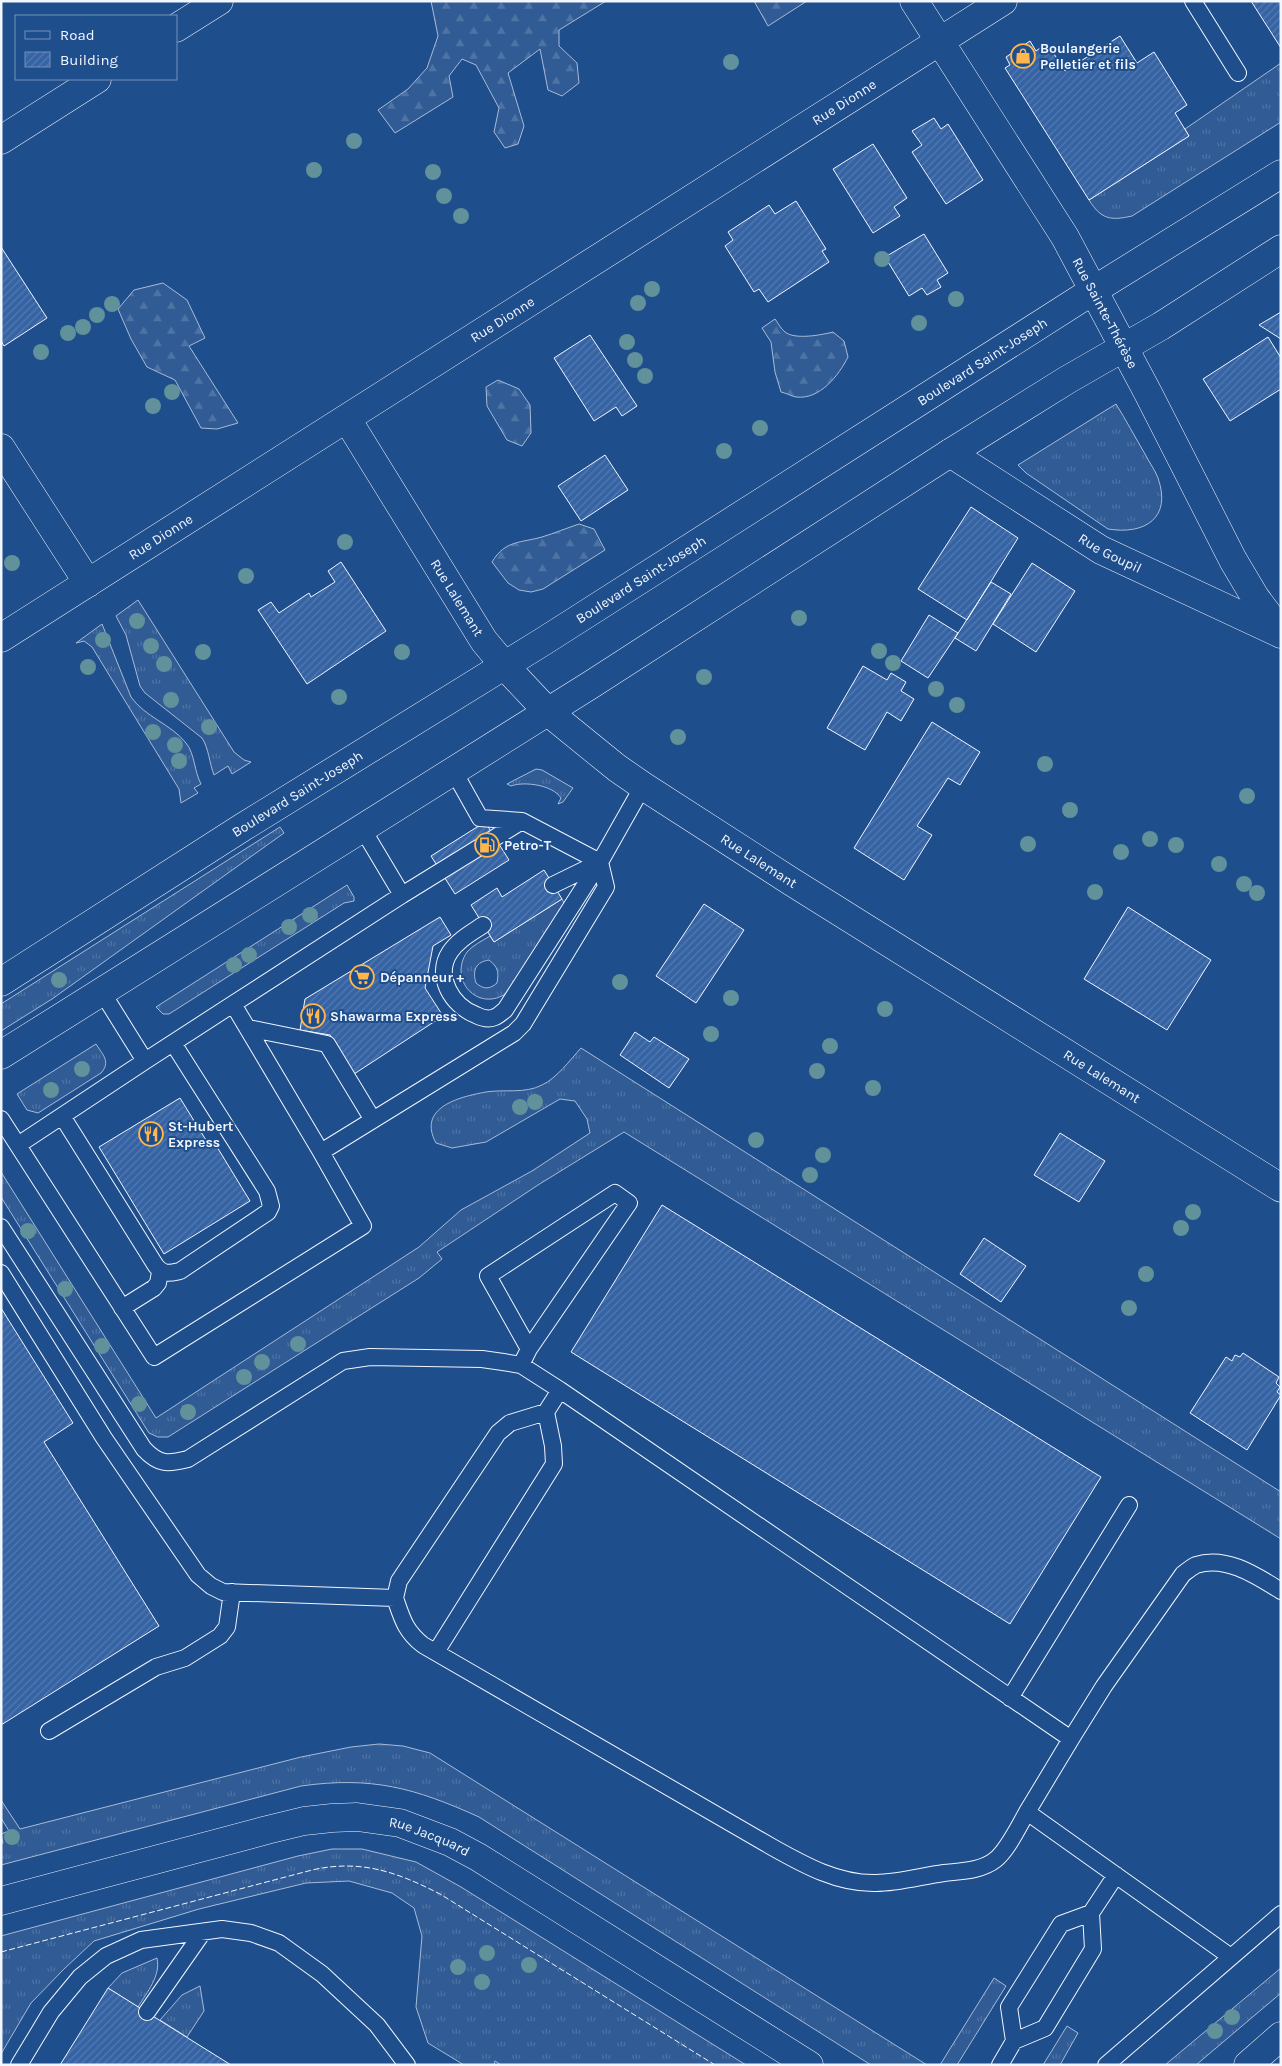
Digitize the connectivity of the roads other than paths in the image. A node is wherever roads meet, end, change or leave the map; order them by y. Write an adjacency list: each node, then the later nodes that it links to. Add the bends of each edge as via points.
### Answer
1 (219, 1): 5 (street)
2 (914, 1): 6 (street, Rue Sainte-Thérèse)
3 (1003, 1): 6 (street, Rue Dionne)
4 (1193, 1): 7 (lane)
5 (178, 27)
6 (939, 42): 12 (street, Rue Sainte-Thérèse, via 1065,237); 14 (street, Rue Dionne)
7 (1238, 73)
8 (95, 80): 9 (street)
9 (1, 140)
10 (1281, 174): 12 (street, Boulevard Saint-Joseph)
11 (1281, 249): 13 (street)
12 (1094, 290): 13 (street, Rue Sainte-Thérèse); 20 (street, Boulevard Saint-Joseph)
13 (1123, 348): 16 (street); 18 (street, Rue Sainte-Thérèse, via 1233,560)
14 (347, 419): 17 (street, Rue Dionne); 20 (street, Rue Lalemant, via 476,631)
15 (1, 448): 17 (street)
16 (950, 453): 18 (street, Rue Goupil, via 1101,550); 21 (street)
17 (88, 583): 19 (street, Rue Dionne)
18 (1281, 633)
19 (1, 638)
20 (504, 666): 21 (street, Rue Lalemant); 30 (street, Boulevard Saint-Joseph, via 243,827)
21 (548, 712): 22 (street); 23 (street, Rue Lalemant)
22 (453, 770): 24 (lane, via 480,818); 25 (street)
23 (643, 786): 26 (lane); 42 (street, Rue Lalemant)
24 (522, 821): 26 (lane); 28 (lane)
25 (362, 828): 28 (lane); 31 (street)
26 (600, 862): 27 (lane); 29 (lane, via 505,1010 494,1018 482,1018 467,1012 455,1001 446,985 444,971 449,954 458,942); 39 (lane, via 606,887 523,1024 514,1033)
27 (553, 885)
28 (402, 896): 32 (lane)
29 (483, 925)
30 (1, 982)
31 (102, 992): 35 (street); 36 (lane)
32 (233, 1004): 33 (lane); 34 (lane)
33 (248, 1028): 39 (lane, via 327,1044); 41 (lane)
34 (173, 1043): 36 (lane); 44 (lane, via 267,1191 271,1206 268,1212 180,1271)
35 (1, 1055)
36 (145, 1061): 37 (lane)
37 (62, 1116): 40 (lane); 44 (lane)
38 (1, 1119): 40 (lane)
39 (372, 1120): 41 (lane)
40 (18, 1145): 46 (lane)
41 (321, 1152): 46 (lane, via 363,1226 154,1358)
42 (1281, 1188)
43 (1, 1227): 48 (lane, via 144,1449 162,1462 188,1458 343,1360 370,1357 463,1359)
44 (160, 1272): 46 (lane, via 154,1288)
45 (1, 1273): 53 (lane, via 104,1438 198,1575 223,1592)
46 (122, 1308)
47 (529, 1349): 47 (lane, via 629,1203 616,1194 488,1276); 48 (lane)
48 (522, 1365): 49 (lane)
49 (560, 1390): 50 (lane); 56 (lane)
50 (546, 1412): 54 (lane, via 510,1423 498,1433 399,1581); 55 (lane, via 554,1446 554,1464)
51 (1129, 1505): 56 (lane)
52 (1281, 1591): 58 (lane, via 1232,1566 1196,1565 1183,1574)
53 (232, 1592): 54 (lane); 57 (lane, via 227,1628 220,1636 184,1658 156,1666)
54 (396, 1598): 55 (lane, via 411,1636)
55 (436, 1652): 59 (lane, via 802,1864 856,1882 877,1883 979,1868 1002,1853)
56 (1010, 1698): 58 (lane)
57 (49, 1731)
58 (1071, 1739): 59 (lane)
59 (1027, 1812): 60 (lane)
60 (1116, 1875): 62 (lane); 65 (lane)
61 (1, 1901): 71 (street, Rue Jacquard, via 304,1821 357,1817 393,1822 450,1842 478,1857)
62 (1091, 1913): 68 (lane, via 1093,1950 1045,2028); 68 (lane, via 1061,1924 1009,2007)
63 (1281, 1914): 65 (lane)
64 (203, 1932): 66 (lane); 69 (lane, via 141,1940 106,1956 80,1977 52,2012); 70 (lane, via 251,1933 279,1943 322,1974 377,2025)
65 (1231, 1957): 73 (lane)
66 (148, 2012)
67 (1281, 2036): 74 (street)
68 (1014, 2041): 72 (lane)
69 (19, 2065)
70 (407, 2065)
71 (808, 2065)
72 (1000, 2065)
73 (1106, 2065)
74 (1248, 2065)

